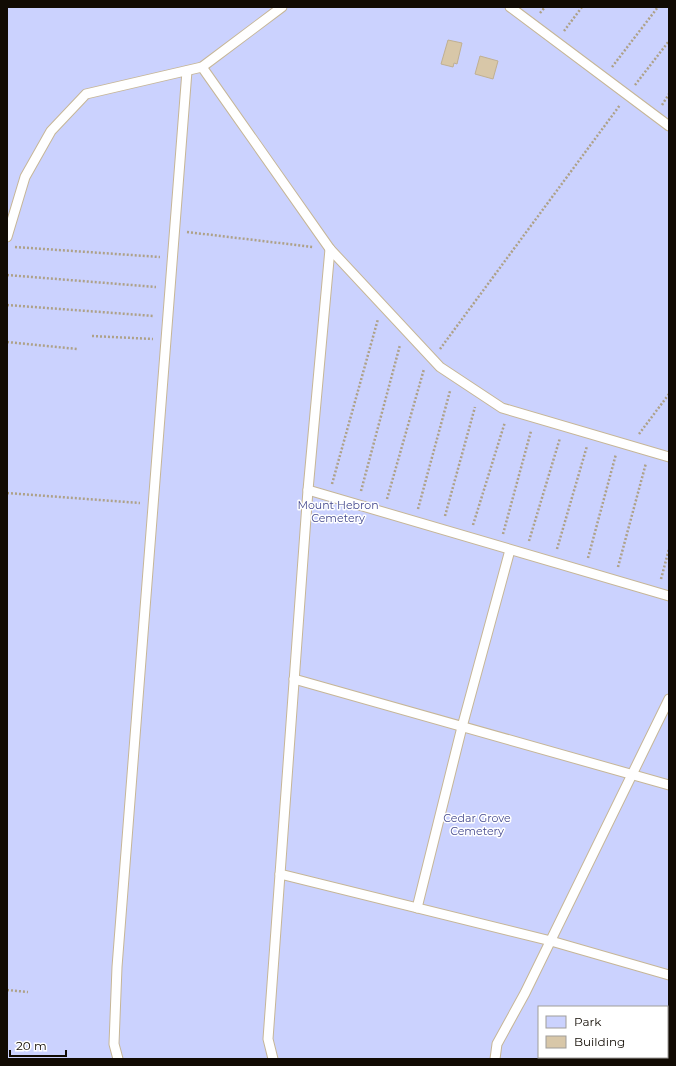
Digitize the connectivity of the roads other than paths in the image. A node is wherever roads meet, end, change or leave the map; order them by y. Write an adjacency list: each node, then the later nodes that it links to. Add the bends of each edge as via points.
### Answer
1 (282, 7): 3 (lane)
2 (510, 7): 5 (lane)
3 (202, 67): 4 (lane); 7 (lane)
4 (187, 70): 6 (lane, via 86,94 51,131 25,177); 21 (lane, via 117,967 114,1044)
5 (669, 126)
6 (7, 237)
7 (330, 249): 8 (lane, via 440,367 502,408); 9 (lane)
8 (669, 457)
9 (308, 490): 10 (lane); 12 (lane)
10 (510, 550): 11 (lane); 14 (lane)
11 (669, 596)
12 (294, 679): 14 (lane); 17 (lane)
13 (669, 699): 15 (lane)
14 (462, 727): 15 (lane); 18 (lane)
15 (632, 774): 16 (lane); 19 (lane)
16 (669, 785)
17 (280, 874): 18 (lane); 22 (lane, via 268,1039)
18 (417, 908): 19 (lane)
19 (551, 941): 20 (lane); 23 (lane, via 497,1044)
20 (669, 975)
21 (118, 1059)
22 (273, 1059)
23 (495, 1059)

